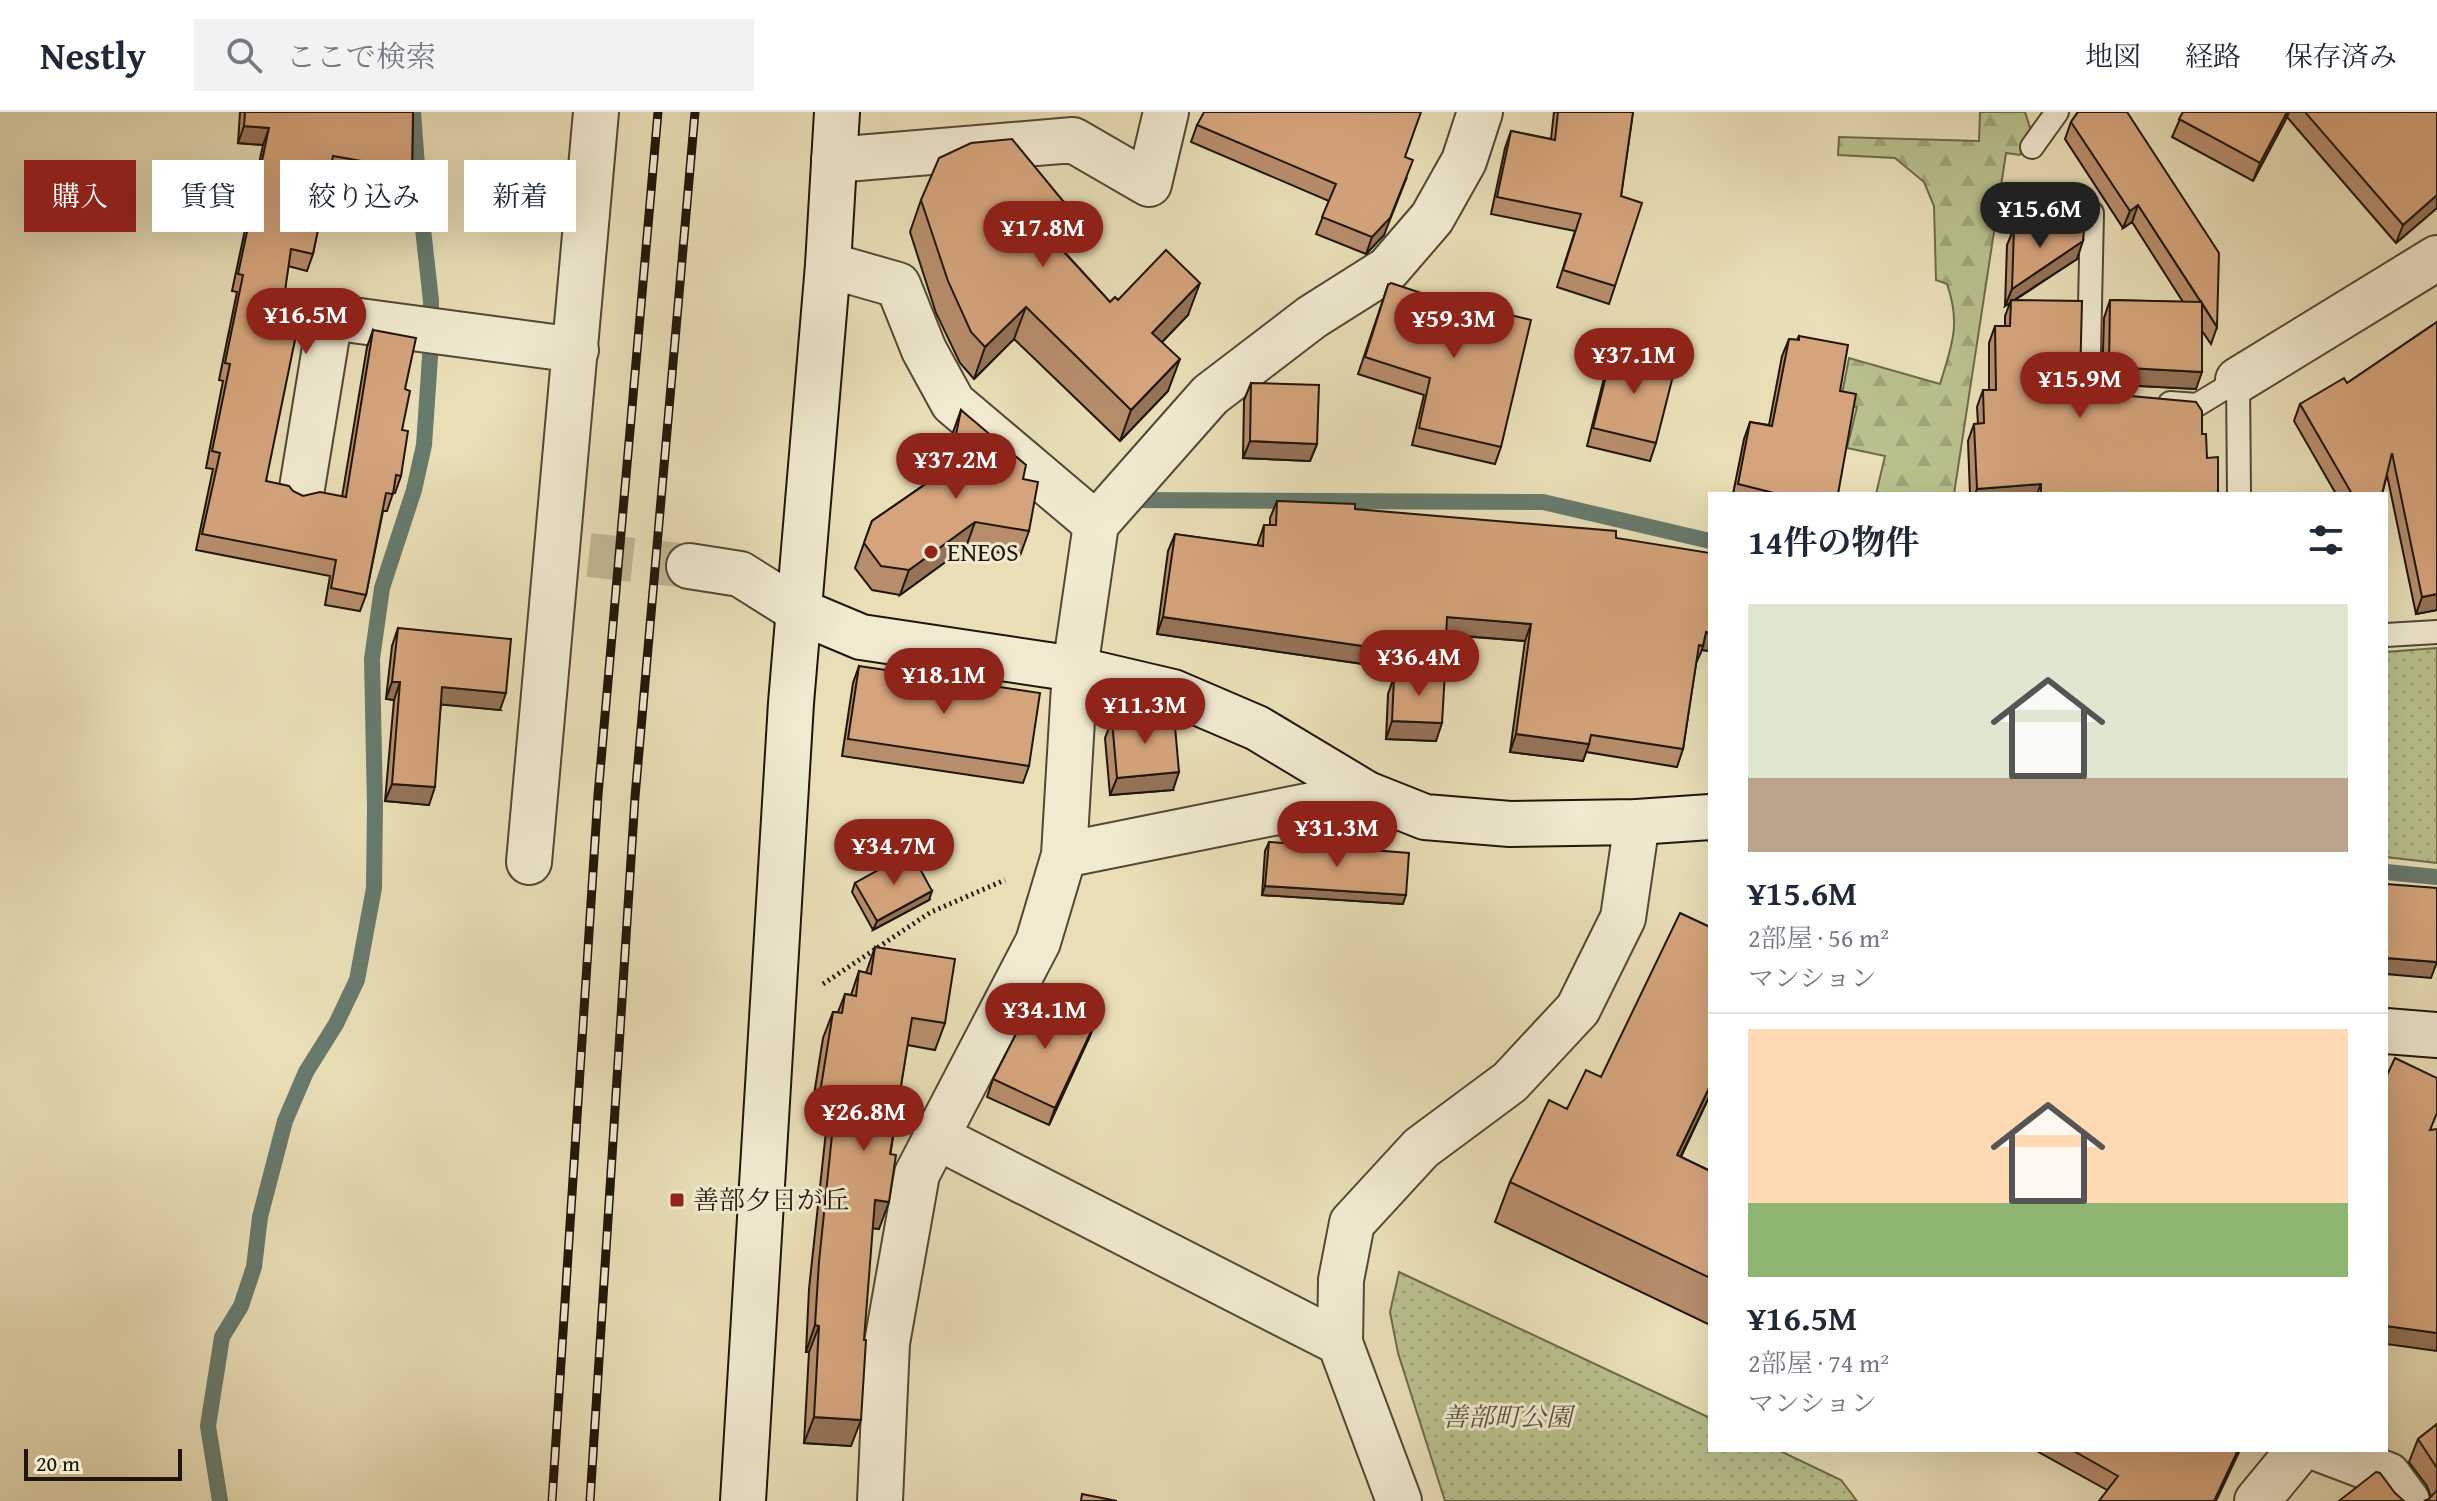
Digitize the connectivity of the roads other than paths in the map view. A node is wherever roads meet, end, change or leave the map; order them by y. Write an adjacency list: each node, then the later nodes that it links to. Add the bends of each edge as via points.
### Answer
1 (596, 112): 11 (street)
2 (837, 112): 7 (street)
3 (1166, 112): 7 (street, via 1149,184 1073,140)
4 (1480, 112): 15 (street, via 1464,161 1432,218 1388,269 1312,317 1210,395)
5 (2057, 112): 6 (lane)
6 (2032, 147)
7 (834, 160): 10 (street)
8 (2092, 213): 12 (lane, via 2088,397 2197,405)
9 (2437, 258): 12 (street)
10 (828, 265): 15 (street, via 898,285 953,403); 17 (street)
11 (576, 350): 13 (street, via 330,317); 25 (street, via 574,554)
12 (2238, 380): 14 (lane)
13 (302, 488)
14 (2239, 492)
15 (1096, 524): 20 (street)
16 (689, 566): 17 (street, via 740,574)
17 (799, 611): 20 (street, via 861,637); 32 (street)
18 (2437, 632): 19 (lane)
19 (2388, 635)
20 (1075, 669): 21 (street, via 1173,692 1257,728); 24 (street)
21 (1367, 794): 23 (street, via 1425,817 1510,824); 24 (street)
22 (1708, 817): 23 (street)
23 (1637, 822): 29 (street, via 1623,918 1578,1009 1510,1082 1421,1148 1352,1223 1341,1280)
24 (1064, 855): 28 (street, via 1038,942)
25 (529, 862)
26 (2388, 1031): 27 (street)
27 (2437, 1035)
28 (935, 1136): 29 (street); 33 (street, via 917,1174 887,1343)
29 (1340, 1343): 34 (street)
30 (2297, 1452): 35 (street)
31 (2327, 1452): 36 (street, via 2388,1475)
32 (743, 1501)
33 (880, 1501)
34 (1399, 1501)
35 (2257, 1501)
36 (2407, 1501)

